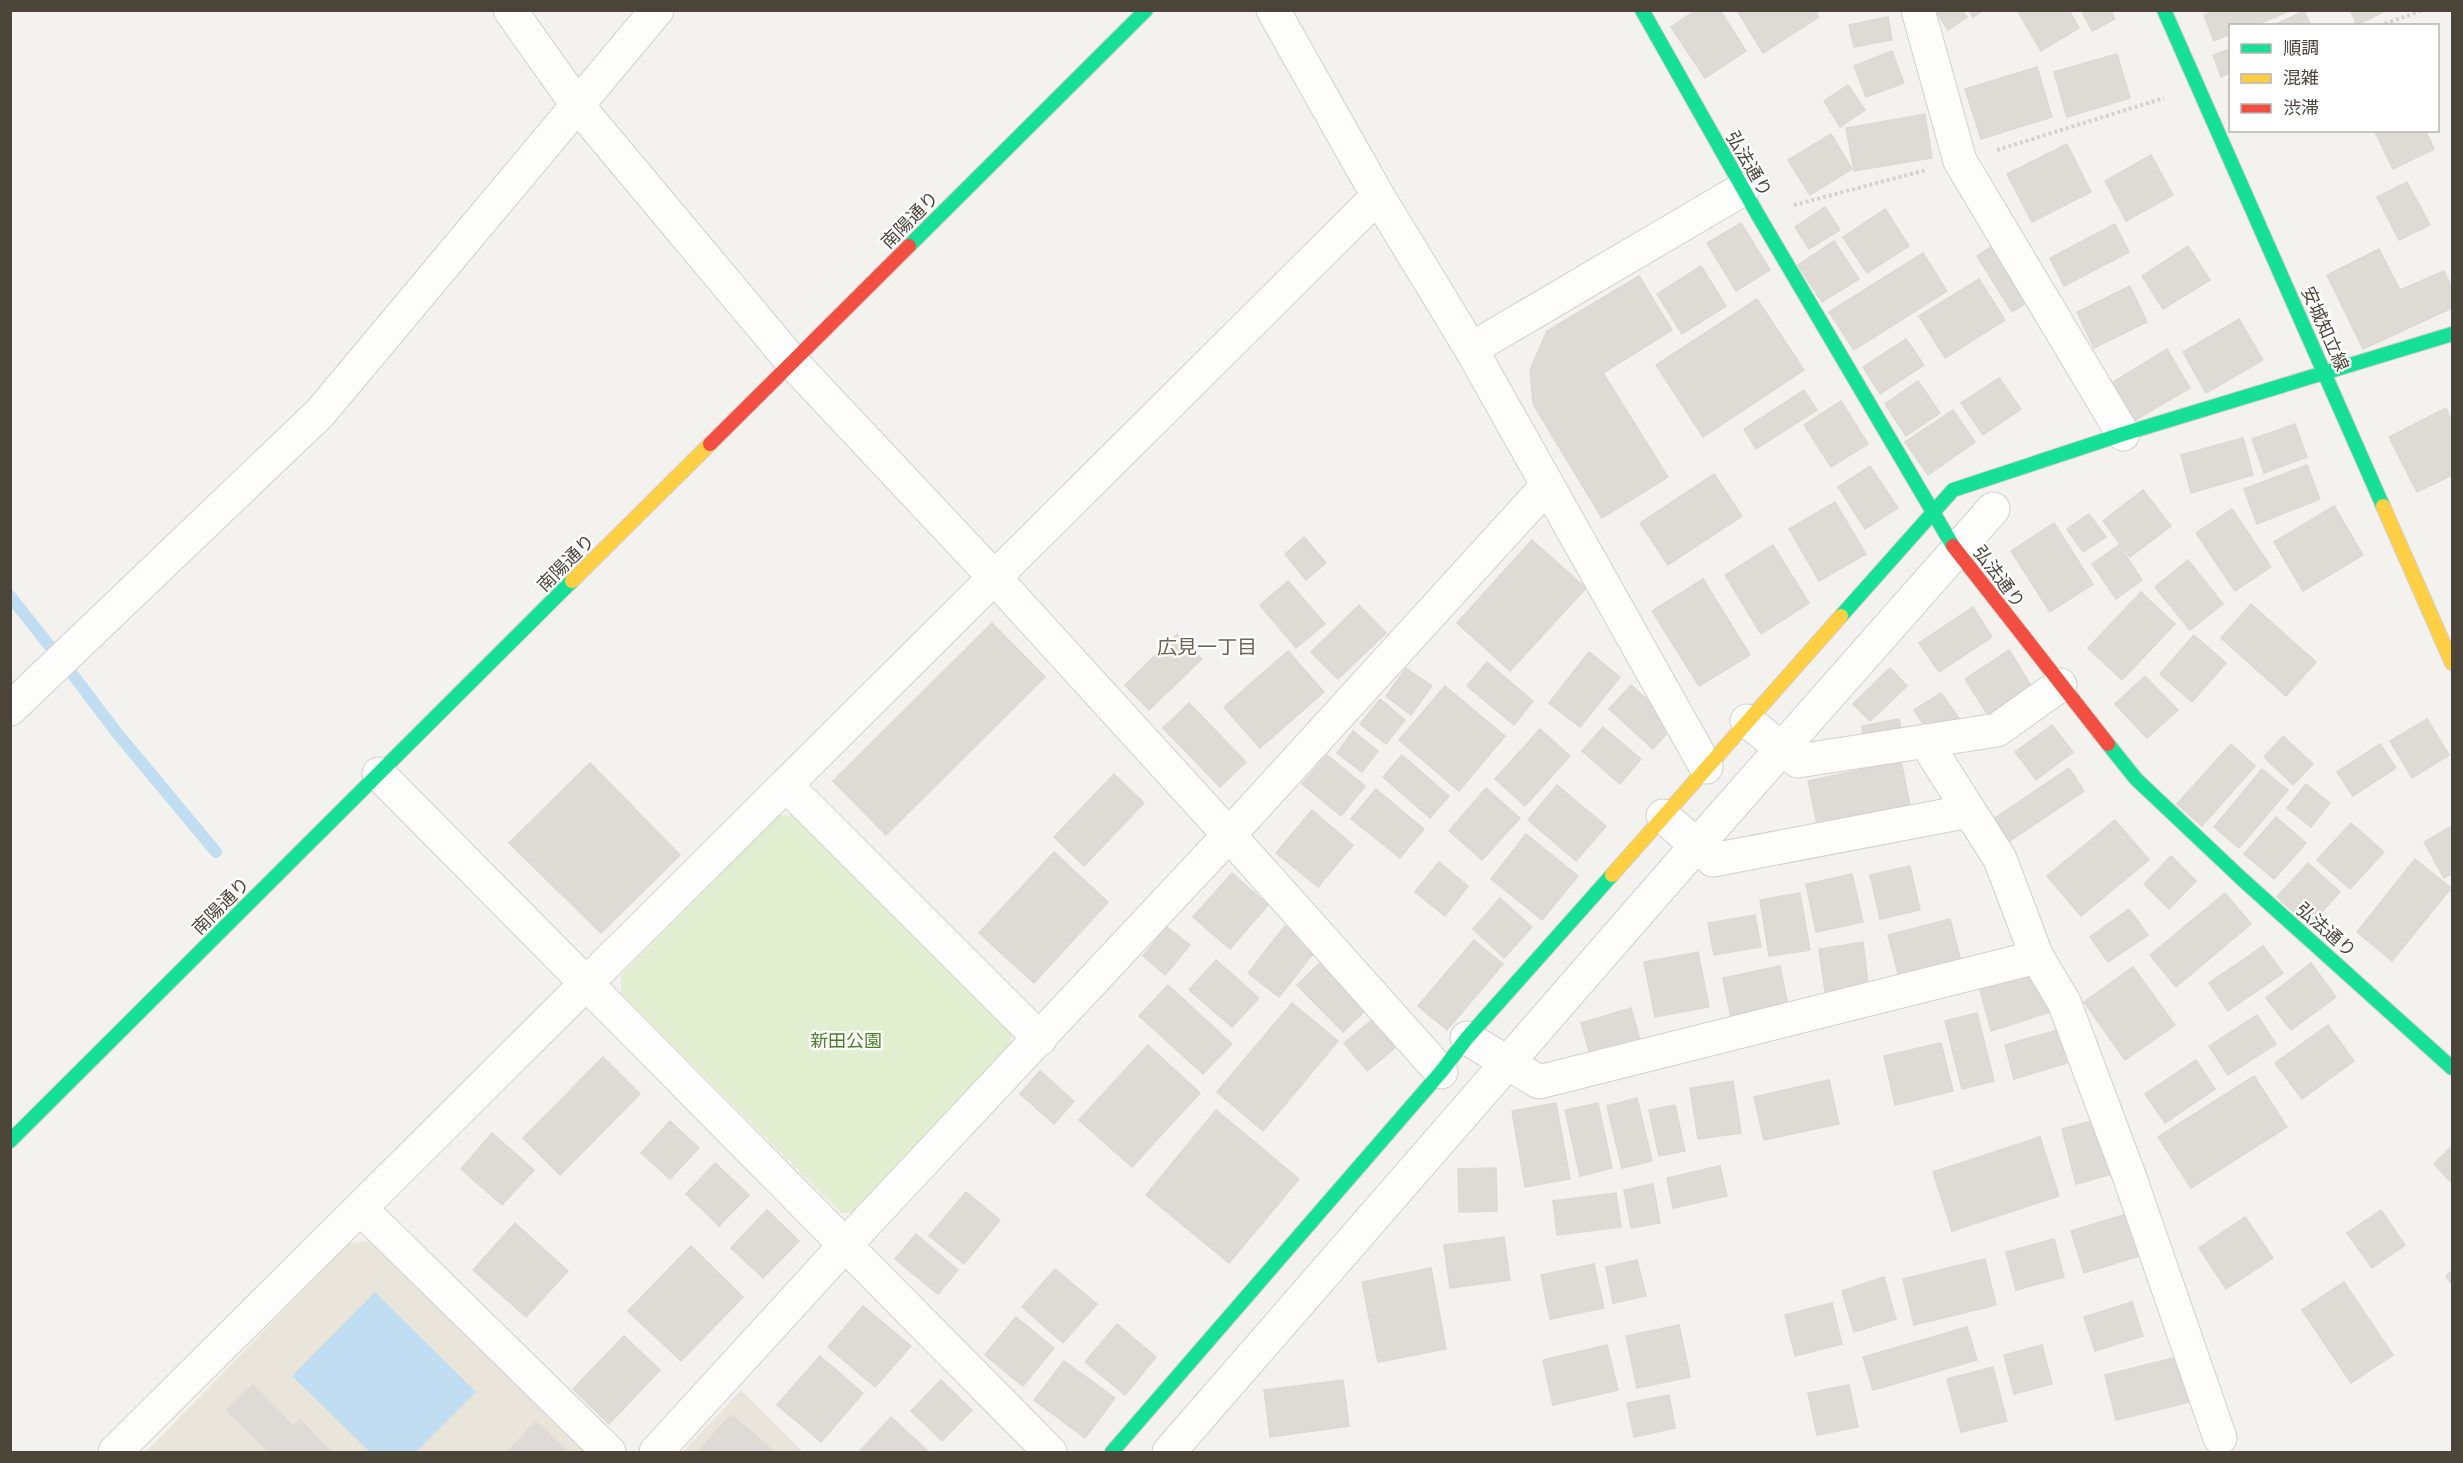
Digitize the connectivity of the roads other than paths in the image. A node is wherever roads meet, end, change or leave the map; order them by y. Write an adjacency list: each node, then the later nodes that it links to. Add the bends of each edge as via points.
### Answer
1 (510, 10): 8 (street)
2 (657, 10): 8 (street)
3 (1146, 10): 13 (street, 南陽通り)
4 (1274, 10): 10 (street)
5 (1918, 10): 15 (street, via 1960,162)
6 (2164, 10): 14 (street, 安城知立線)
7 (1649, 13): 9 (street, 弘法通り)
8 (579, 106): 13 (street); 23 (street, via 320,413)
9 (1743, 189): 12 (street); 18 (street, 弘法通り)
10 (1378, 196): 12 (street); 20 (street)
11 (2452, 334): 14 (street)
12 (1471, 349): 16 (street)
13 (793, 363): 20 (street); 28 (street, 南陽通り)
14 (2325, 372): 15 (street); 21 (street, 安城知立線)
15 (2123, 434): 18 (street, via 1953,490)
16 (1547, 486): 27 (street); 32 (street)
17 (1993, 509): 19 (street)
18 (1932, 513): 19 (street, 弘法通り); 24 (street)
19 (1956, 551): 22 (street, 弘法通り); 26 (street)
20 (993, 576): 29 (street); 32 (street)
21 (2452, 663)
22 (2060, 685): 25 (street, via 1997,730); 39 (street, 弘法通り, via 2136,779)
23 (10, 710)
24 (1747, 721): 26 (street); 27 (street)
25 (1925, 741): 26 (street, via 1798,761); 30 (street)
26 (1782, 748): 33 (street)
27 (1706, 767): 31 (street)
28 (379, 774): 35 (street); 41 (street, 南陽通り)
29 (786, 785): 35 (street); 37 (street)
30 (1969, 811): 33 (street, via 1713,860); 34 (street, via 2000,859)
31 (1663, 816): 33 (street); 36 (street)
32 (1229, 835): 37 (street); 40 (street)
33 (1696, 846): 38 (street)
34 (2037, 957): 38 (street, via 1539,1083); 44 (street, via 2064,1002)
35 (586, 982): 42 (street); 43 (street)
36 (1467, 1038): 38 (street); 40 (street)
37 (1040, 1039): 43 (street)
38 (1509, 1064): 50 (street)
39 (2452, 1068)
40 (1441, 1072): 49 (street)
41 (10, 1141)
42 (361, 1209): 45 (street); 46 (street)
43 (846, 1244): 47 (street); 48 (street)
44 (2220, 1438)
45 (115, 1452)
46 (609, 1452)
47 (656, 1452)
48 (1050, 1452)
49 (1112, 1452)
50 (1169, 1452)

